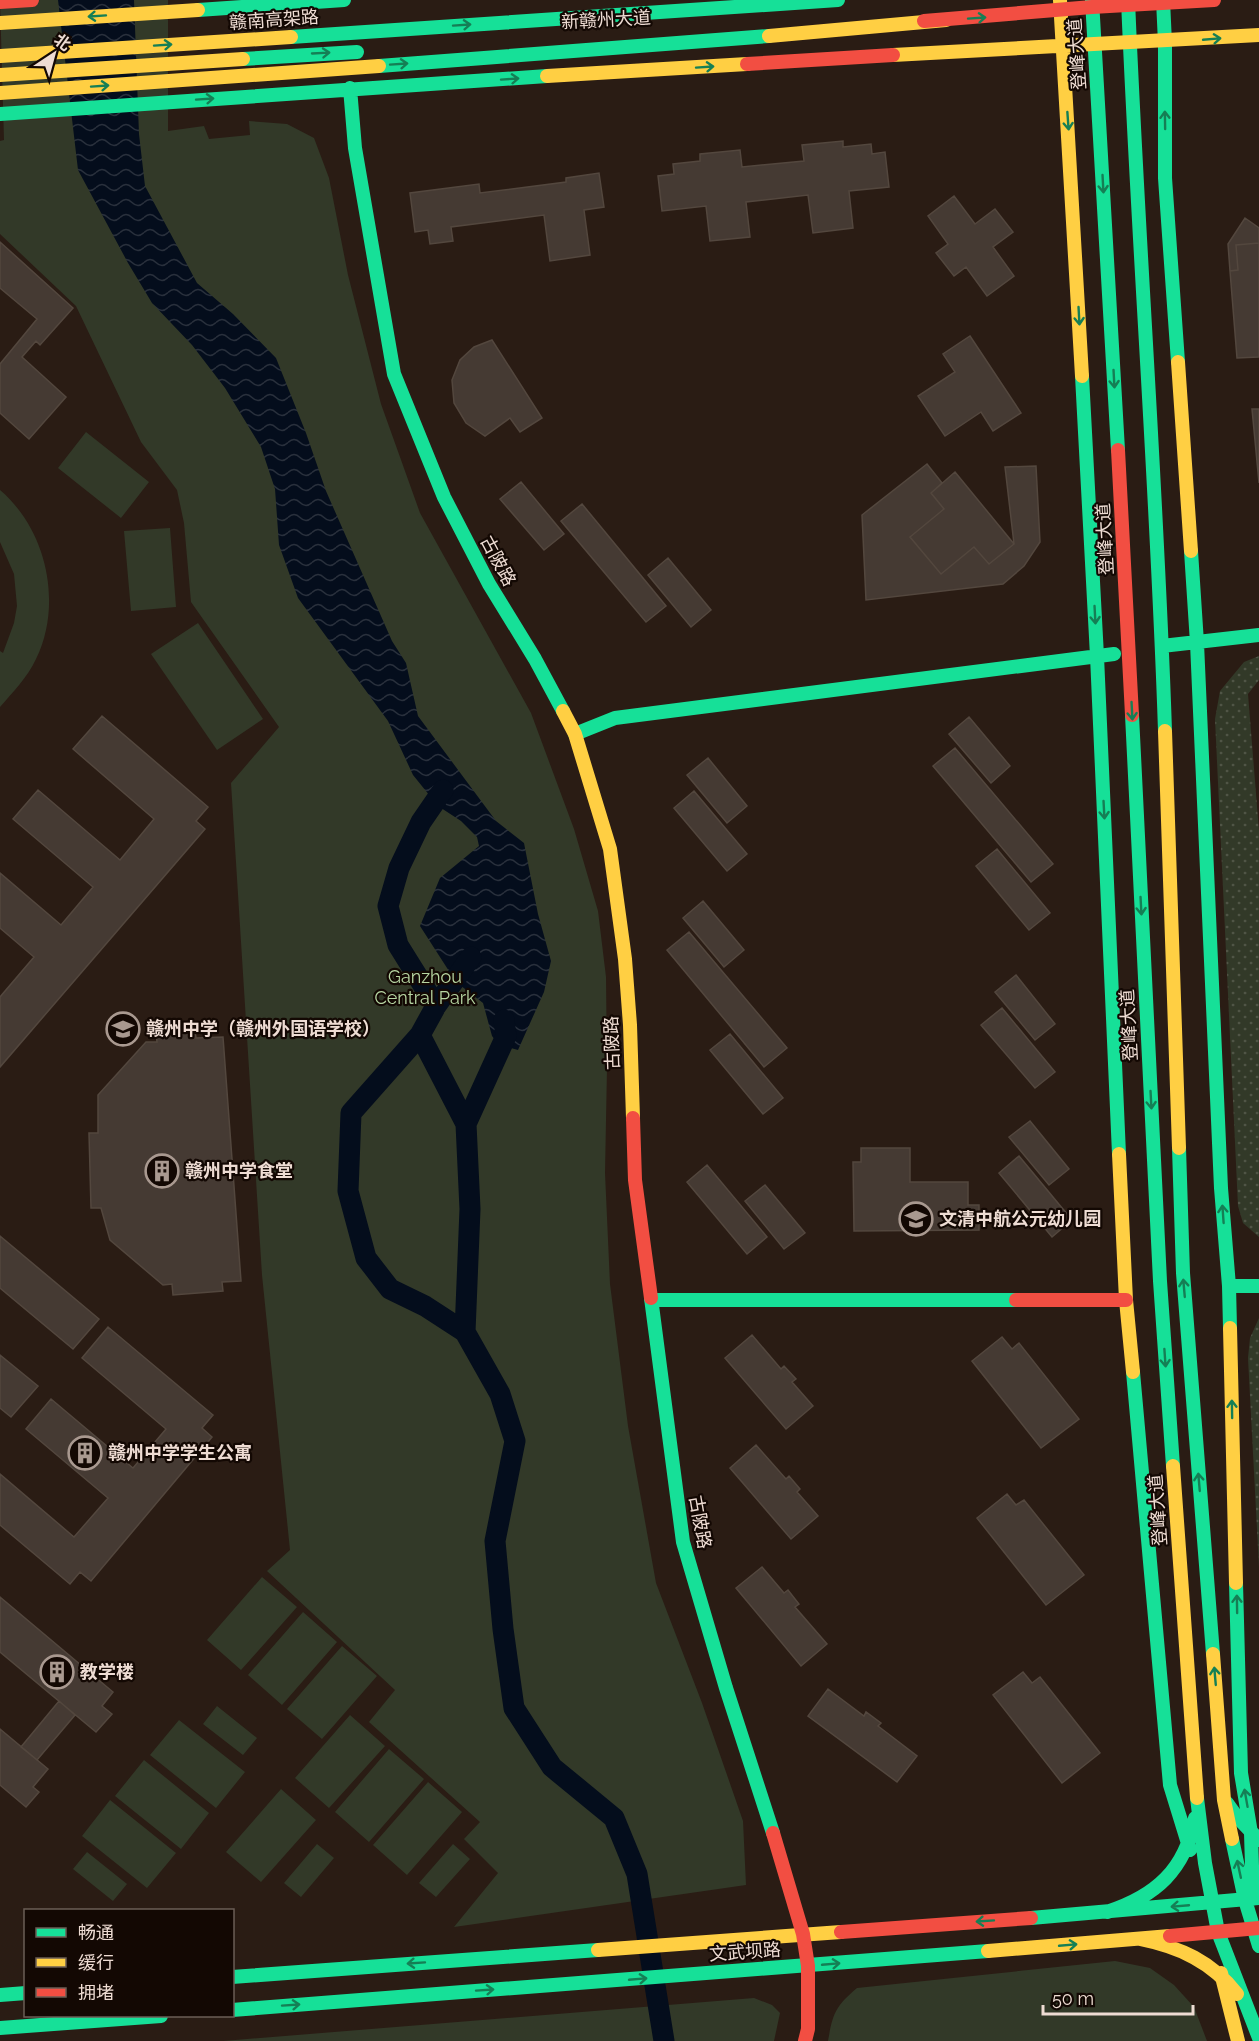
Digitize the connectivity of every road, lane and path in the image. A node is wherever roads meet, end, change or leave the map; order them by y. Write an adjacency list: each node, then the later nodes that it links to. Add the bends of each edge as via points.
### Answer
1 (32, 0): 5 (main road)
2 (344, 0): 11 (main road, 赣南高架路, one-way to 11)
3 (838, 0): 19 (main road, 赣南高架路, one-way to 3)
4 (1214, 0): 6 (main road, 新赣州大道)
5 (0, 2)
6 (1163, 2): 7 (main road, 新赣州大道); 13 (main road)
7 (1128, 3): 8 (main road, 新赣州大道); 14 (main road)
8 (1092, 4): 9 (main road, 新赣州大道); 16 (main road, 登峰大道)
9 (1060, 6): 10 (main road, 新赣州大道, one-way to 9); 17 (main road)
10 (946, 20): 15 (main road, 新赣州大道); 22 (main road, one-way to 10, via 640,47)
11 (0, 23)
12 (1259, 35): 13 (main road, one-way to 12)
13 (1166, 43): 14 (main road); 25 (main road, one-way to 13, via 1165,178)
14 (1130, 44): 16 (main road); 26 (main road)
15 (451, 46)
16 (1096, 46): 17 (main road); 27 (main road, 登峰大道, one-way to 27)
17 (1062, 47): 21 (main road, one-way to 17); 28 (main road, one-way to 28)
18 (368, 51): 20 (main road, one-way to 18)
19 (0, 56)
20 (0, 75)
21 (350, 88): 23 (main road, one-way to 21); 29 (main road, 古陂路, via 355,148 393,374 444,497)
22 (0, 93)
23 (0, 114)
24 (1259, 635): 25 (main road)
25 (1197, 643): 26 (main road); 30 (main road, one-way to 25)
26 (1162, 646): 35 (main road, one-way to 26, via 1183,1273)
27 (1129, 652): 28 (main road); 34 (main road, 登峰大道, one-way to 34, via 1160,1281)
28 (1097, 656): 29 (main road, via 615,718); 33 (main road, one-way to 33)
29 (574, 734): 32 (main road, 古陂路, via 610,849 626,959 635,1180)
30 (1228, 1286): 31 (main road); 36 (main road, one-way to 30, via 1241,1773)
31 (1259, 1286)
32 (651, 1300): 33 (main road); 43 (main road, 古陂路, via 683,1542)
33 (1126, 1300): 37 (main road, via 1170,1785)
34 (1197, 1795): 37 (main road, via 1195,1824); 39 (main road, 登峰大道)
35 (1224, 1800): 36 (main road); 38 (main road, one-way to 35)
36 (1255, 1837): 38 (main road)
37 (1188, 1845): 39 (main road); 40 (main road, via 1177,1866 1154,1891)
38 (1252, 1899): 39 (main road, 文武坝路); 41 (main road)
39 (1208, 1903): 40 (main road, 文武坝路, one-way to 40); 42 (main road, 登峰大道)
40 (1107, 1912): 43 (main road, 文武坝路, one-way to 43)
41 (1257, 1925): 42 (main road, 文武坝路); 45 (main road)
42 (1215, 1932): 44 (main road, 文武坝路); 48 (main road); 53 (main road, 登峰大道)
43 (803, 1934): 46 (main road, 古陂路); 47 (main road, 文武坝路, one-way to 47)
44 (1140, 1939): 46 (main road, 文武坝路, one-way to 44); 48 (main road, via 1185,1952)
45 (1259, 1946)
46 (808, 1966): 51 (main road, 文武坝路, one-way to 46); 55 (main road, 古陂路)
47 (234, 1977)
48 (1222, 1977): 53 (main road); 57 (main road)
49 (24, 1993): 50 (main road)
50 (0, 1995)
51 (234, 2010)
52 (148, 2017): 54 (main road)
53 (1252, 2020): 56 (main road, 登峰大道)
54 (0, 2028)
55 (806, 2035)
56 (1259, 2038)
57 (1238, 2041)

